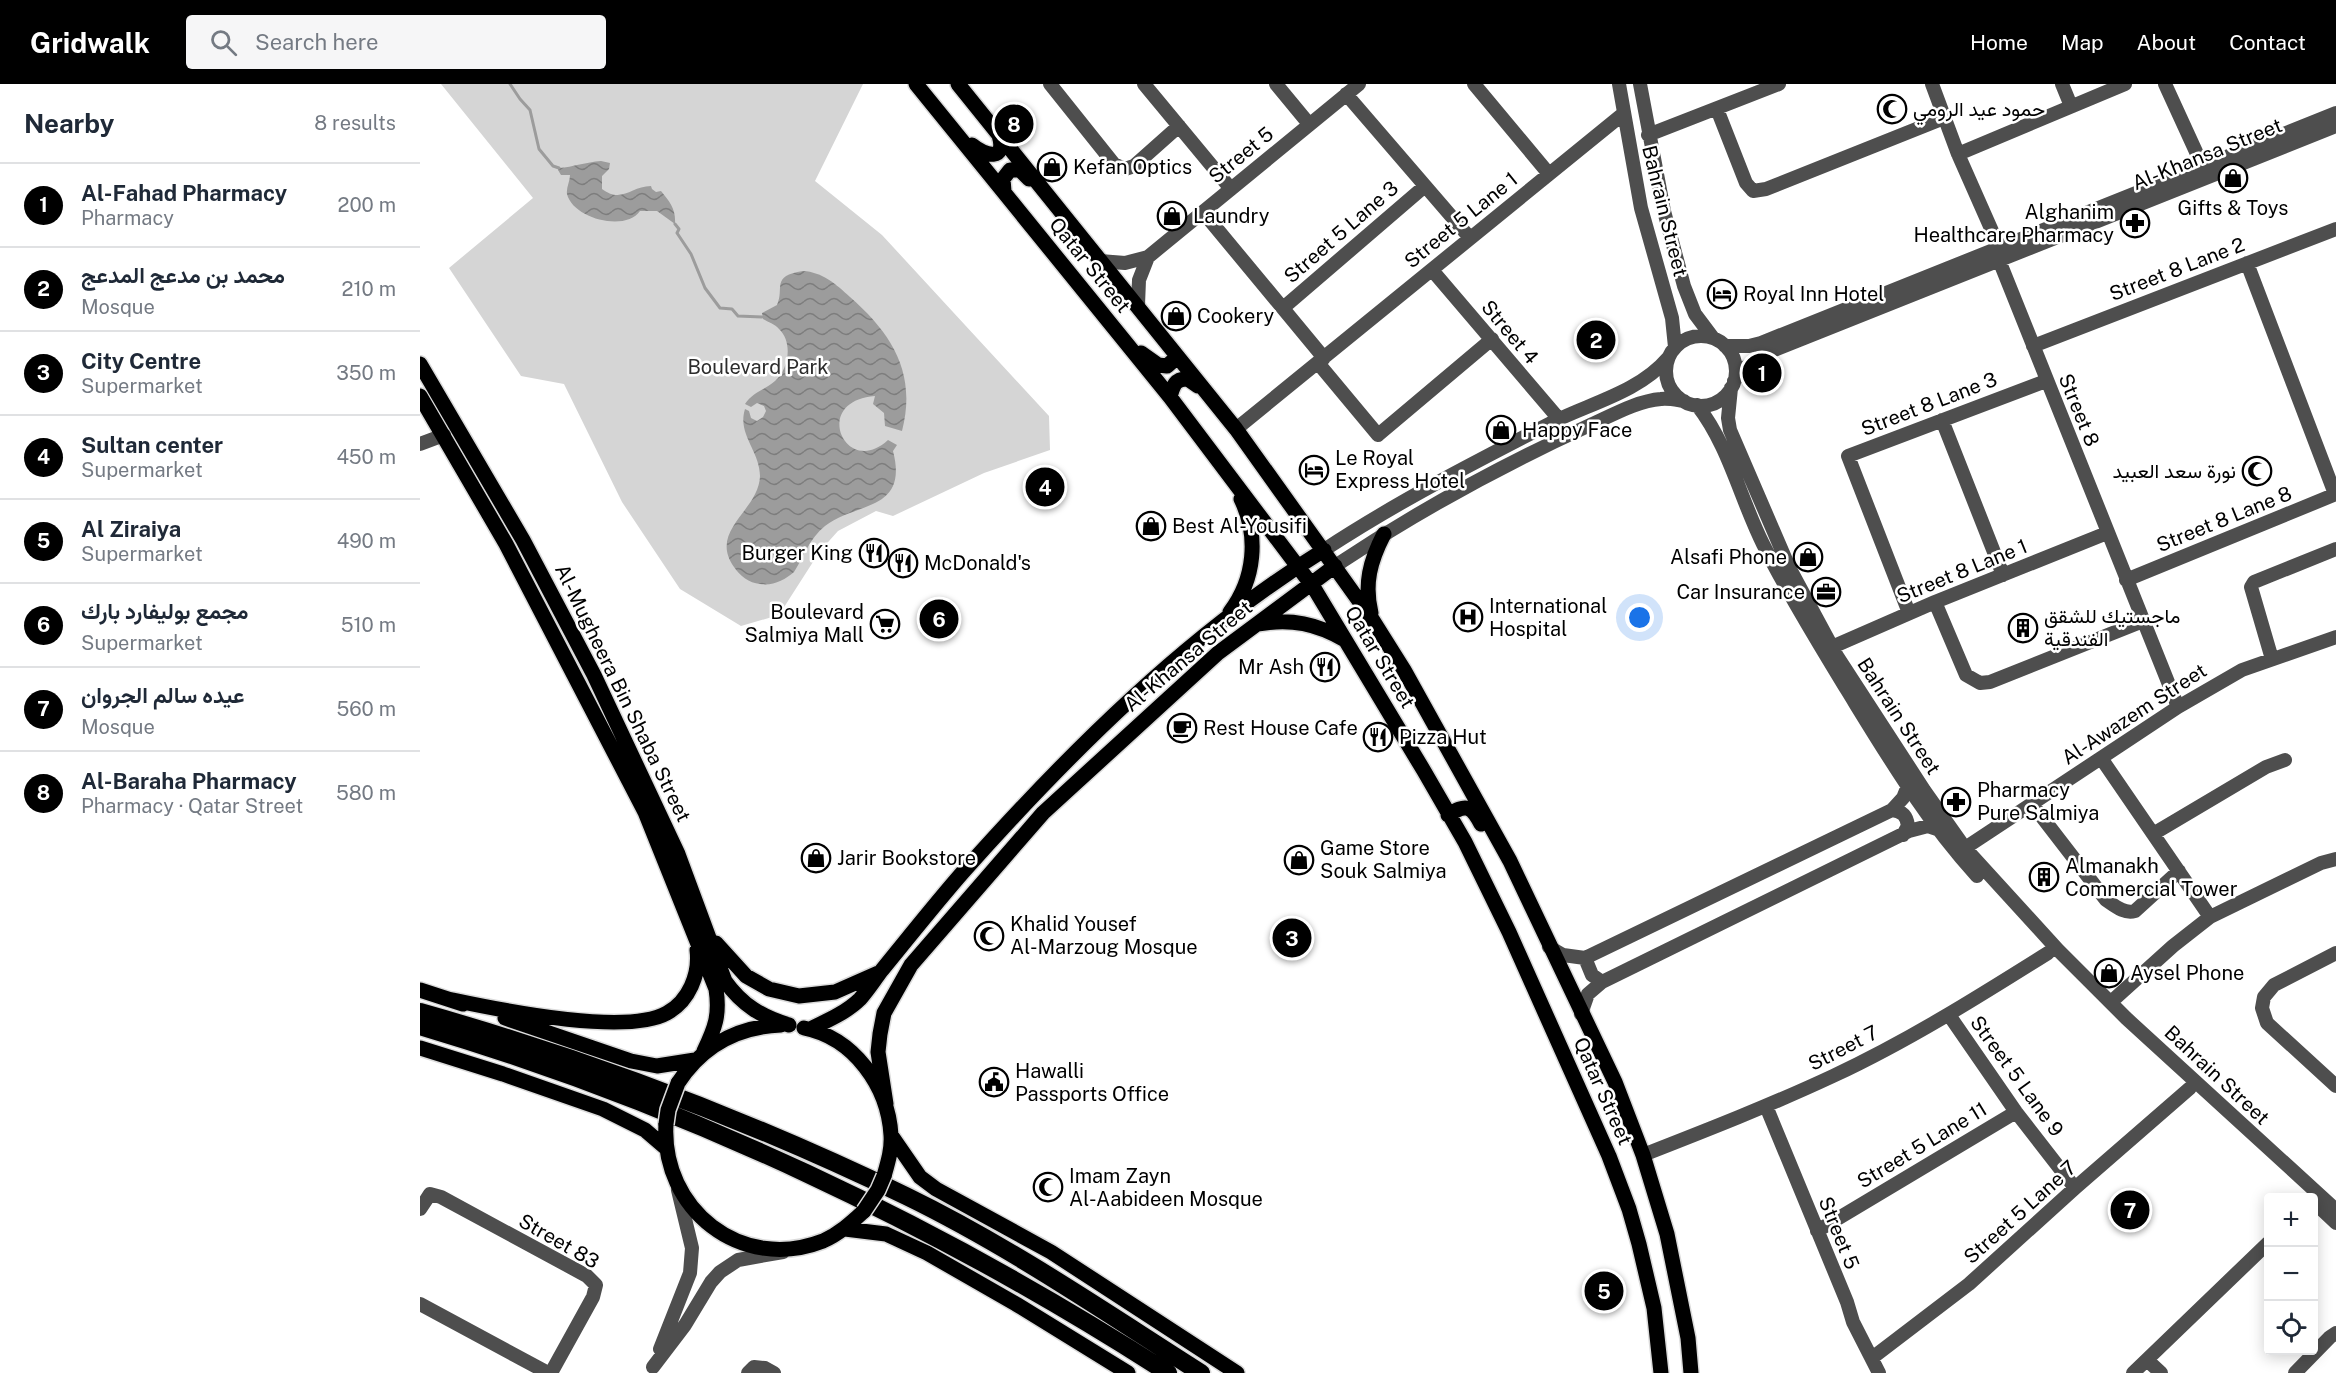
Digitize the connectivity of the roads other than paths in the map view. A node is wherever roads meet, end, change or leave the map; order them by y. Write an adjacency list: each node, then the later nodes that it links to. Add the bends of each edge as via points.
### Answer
1 (916, 84): 24 (main road, Qatar Street)
2 (958, 84): 25 (main road, Qatar Street)
3 (1050, 84): 22 (street, via 1114,164 1125,169 1134,166)
4 (1144, 84): 22 (street)
5 (1275, 84): 21 (street)
6 (1359, 84): 15 (street, Street 5)
7 (1474, 84): 29 (street)
8 (1619, 84): 19 (street, Bahrain Street)
9 (1640, 84): 26 (street, Bahrain Street)
10 (1779, 84): 17 (street)
11 (1932, 84): 20 (street, Street 8)
12 (2062, 84): 16 (street)
13 (2125, 84): 16 (street)
14 (2165, 84): 28 (street)
15 (1346, 94): 21 (street, Street 5); 30 (street)
16 (2071, 106): 27 (street)
17 (1717, 109): 20 (street, via 1752,191 1766,189); 26 (street)
18 (2336, 113): 28 (street, Al-Khansa Street)
19 (1623, 114): 29 (street, Street 5 Lane 1); 34 (street, Bahrain Street)
20 (1944, 118): 27 (street, Street 8)
21 (1310, 124): 31 (street, Street 5)
22 (1179, 126): 31 (street)
23 (2336, 126): 39 (street, Al-Khansa Street)
24 (957, 134): 25 (main road, via 988,155 999,150); 32 (main road, Qatar Street)
25 (999, 135): 33 (main road, Qatar Street)
26 (1648, 135): 35 (street, Bahrain Street)
27 (1958, 154): 39 (street, Street 8)
28 (2204, 167): 39 (street, Al-Khansa Street)
29 (1549, 174): 38 (street, Street 5 Lane 1)
30 (1425, 186): 38 (street); 45 (street, Street 5 Lane 3)
31 (1231, 189): 36 (street, Street 5)
32 (1004, 191): 33 (main road, via 1006,173 1015,169); 48 (main road, Qatar Street)
33 (1051, 200): 41 (main road, Qatar Street)
34 (1641, 208): 35 (street, via 1652,217); 52 (street, Bahrain Street, via 1672,318)
35 (1664, 211): 46 (street, Bahrain Street, via 1684,286 1695,314)
36 (1203, 212): 40 (street, Street 5); 45 (street)
37 (2334, 233): 42 (street, Street 8 Lane 2)
38 (1470, 238): 43 (street, Street 5 Lane 1)
39 (1999, 254): 49 (street, Al-Khansa Street, via 1761,343); 50 (street, Street 8); 56 (street, Al-Khansa Street, via 1764,354)
40 (1148, 257): 41 (street, Street 5, via 1125,263); 44 (street, via 1138,280)
41 (1100, 261): 44 (main road, Qatar Street)
42 (2247, 263): 50 (street, Street 8 Lane 2); 67 (street)
43 (1432, 270): 47 (street, Street 4); 53 (street, Street 5 Lane 1)
44 (1138, 305): 51 (main road, Qatar Street)
45 (1283, 308): 53 (street)
46 (1713, 338): 49 (street); 52 (street, via 1693,337)
47 (1492, 339): 53 (street, via 1378,435); 61 (street, Street 4)
48 (1124, 341): 51 (main road, via 1158,365 1171,364); 59 (main road, Qatar Street)
49 (1725, 346): 56 (street, via 1735,362)
50 (2032, 346): 55 (street, Street 8)
51 (1175, 353): 58 (main road, Qatar Street)
52 (1672, 353): 60 (street, via 1666,378 1670,387); 61 (street, Al-Khansa Street, via 1656,372 1640,382)
53 (1321, 360): 63 (street, Street 5 Lane 1)
54 (420, 364): 102 (main road, Al-Mugheera Bin Shaba Street, via 523,540 594,675 678,854)
55 (2046, 381): 62 (street, Street 8 Lane 3); 68 (street, Street 8)
56 (1733, 385): 60 (street, via 1717,402); 85 (street, Bahrain Street, via 1730,430 1789,567)
57 (420, 396): 64 (main road, Al-Mugheera Bin Shaba Street)
58 (1210, 396): 59 (main road, via 1192,380 1184,379 1173,386); 63 (main road, Qatar Street)
59 (1170, 397): 66 (main road, Qatar Street)
60 (1690, 403): 69 (street, Al-Khansa Street, via 1662,399 1607,418 1482,479); 90 (street, Bahrain Street, via 1716,433 1787,589)
61 (1559, 419): 71 (street, Al-Khansa Street, via 1393,506)
62 (1942, 420): 74 (street); 78 (street, Street 8 Lane 3, via 1848,456)
63 (1236, 429): 71 (main road, Qatar Street)
64 (444, 435): 65 (street); 102 (main road, Al-Mugheera Bin Shaba Street, via 506,544 645,812)
65 (420, 444)
66 (1231, 477): 72 (main road, Qatar Street); 80 (main road, via 1251,527 1253,552 1238,601)
67 (2336, 494): 75 (street, Street 8 Lane 8)
68 (2107, 533): 74 (street, Street 8 Lane 1); 75 (street, Street 8)
69 (1384, 534): 73 (street, Al-Khansa Street); 79 (main road, via 1368,575 1367,598)
70 (2336, 549): 86 (street, via 2254,582 2251,587)
71 (1324, 550): 72 (main road, Al-Khansa Street); 73 (main road, Qatar Street)
72 (1297, 566): 76 (main road, Qatar Street); 80 (main road, Al-Khansa Street)
73 (1335, 566): 76 (main road, Al-Khansa Street); 79 (main road, Qatar Street)
74 (2003, 575): 77 (street, Street 8 Lane 1)
75 (2126, 580): 81 (street, Street 8)
76 (1310, 583): 82 (main road, Al-Khansa Street); 84 (main road, Qatar Street)
77 (1935, 602): 78 (street, Street 8 Lane 1); 81 (street, via 1966,675 1980,683)
78 (1909, 613): 85 (street, Street 8 Lane 1)
79 (1372, 619): 99 (main road, Qatar Street)
80 (1222, 621): 107 (main road, Al-Khansa Street, via 1151,682 1048,781 962,873)
81 (2143, 621): 87 (street, Street 8)
82 (1253, 626): 84 (main road, via 1301,622 1325,628); 122 (main road, Al-Khansa Street, via 1166,699 1043,813 911,965 884,1013 880,1034 878,1052)
83 (2336, 638): 86 (street, Al-Awazem Street)
84 (1346, 640): 93 (main road, Qatar Street)
85 (1832, 646): 97 (street, Bahrain Street)
86 (2271, 659): 87 (street, Al-Awazem Street, via 2242,670)
87 (2178, 707): 88 (street, Al-Awazem Street)
88 (2101, 758): 91 (street, Al-Awazem Street); 95 (street)
89 (2285, 760): 95 (street, via 2266,767)
90 (1907, 788): 92 (street); 94 (street, Bahrain Street)
91 (2032, 804): 97 (street, Al-Awazem Street); 100 (street, via 2106,900 2120,909 2135,911)
92 (1892, 810): 96 (street, via 1905,816 1908,826); 106 (street)
93 (1448, 815): 99 (main road, via 1463,807 1475,812 1496,853); 151 (main road, Qatar Street, via 1509,932 1613,1166 1639,1244 1654,1308)
94 (1937, 829): 96 (street, via 1915,828); 104 (street, Bahrain Street)
95 (2153, 834): 100 (street)
96 (1903, 835): 108 (street)
97 (1965, 848): 111 (street, Bahrain Street)
98 (2336, 859): 101 (street)
99 (1510, 861): 103 (main road, Qatar Street)
100 (2179, 871): 101 (street)
101 (2210, 917): 111 (street)
102 (700, 933): 107 (main road, via 746,976 769,989 799,996 835,992); 110 (main road, via 691,987 681,1003 666,1014 633,1022 608,1022 509,1011); 115 (main road, Al-Mugheera Bin Shaba Street, via 734,994 769,1019); 119 (main road, Al-Mugheera Bin Shaba Street, via 719,1007 713,1032)
103 (1549, 947): 106 (street, via 1563,955); 113 (main road, Qatar Street)
104 (2048, 953): 114 (street, Street 7); 121 (street, Bahrain Street)
105 (2336, 954): 120 (street, via 2274,984 2264,997 2262,1008 2267,1023)
106 (1585, 958): 108 (street, via 1592,975)
107 (881, 971): 117 (main road, Al-Khansa Street, via 860,999)
108 (1602, 982): 113 (street, via 1588,994)
109 (420, 990): 110 (main road)
110 (453, 1000): 119 (main road, via 631,1061 657,1066)
111 (2110, 1002): 133 (street, Bahrain Street)
112 (420, 1012): 149 (highway, via 692,1102 907,1197 1040,1270)
113 (1581, 1014): 127 (main road, Qatar Street, via 1615,1082)
114 (1949, 1015): 123 (street, Street 7); 124 (street, Street 5 Lane 9)
115 (789, 1025): 117 (main road); 119 (main road, via 759,1026 730,1035)
116 (420, 1026): 148 (highway, via 646,1105 749,1148 984,1261)
117 (810, 1029): 122 (main road, via 835,1040 857,1057 874,1078)
118 (420, 1048): 126 (main road, via 603,1109 645,1130)
119 (700, 1056): 126 (main road, bridge, via 678,1083 668,1110)
120 (2336, 1086)
121 (2190, 1088): 129 (street, Street 5 Lane 7); 130 (street, Bahrain Street)
122 (886, 1104): 125 (main road, Al-Khansa Street)
123 (1766, 1106): 127 (street, Street 7); 136 (street, Street 5)
124 (2016, 1112): 129 (street, Street 5 Lane 9); 136 (street, Street 5 Lane 11)
125 (891, 1135): 135 (main road, bridge, via 890,1156 878,1190 864,1211); 150 (main road, via 920,1177 936,1189 1051,1252)
126 (666, 1148): 128 (main road)
127 (1643, 1155): 152 (main road, Qatar Street, via 1669,1245)
128 (678, 1188): 137 (main road, via 700,1218 730,1239 765,1249); 143 (street, via 692,1248 690,1273)
129 (2075, 1188): 141 (street, Street 5 Lane 7, via 1969,1284)
130 (2305, 1193)
131 (2318, 1207): 134 (street)
132 (420, 1209): 144 (street, Street 83, via 430,1194 441,1197 587,1276 596,1285 593,1297)
133 (2336, 1210)
134 (2336, 1223)
135 (845, 1228): 137 (main road); 147 (main road, via 886,1234 927,1253)
136 (1817, 1231): 141 (street, Street 5, via 1853,1322)
137 (802, 1247): 143 (street, via 738,1260 720,1272)
138 (2264, 1247): 142 (street)
139 (420, 1304): 144 (street, Street 83)
140 (2336, 1333): 156 (street)
141 (1872, 1358): 153 (street, Street 5)
142 (2147, 1360): 154 (street); 155 (street)
143 (651, 1370)
144 (549, 1373)
145 (748, 1373): 146 (street, via 754,1367)
146 (774, 1373)
147 (1128, 1373)
148 (1168, 1373)
149 (1201, 1373)
150 (1237, 1373)
151 (1661, 1373)
152 (1691, 1373)
153 (1879, 1373)
154 (2133, 1373)
155 (2161, 1373)
156 (2295, 1373)

